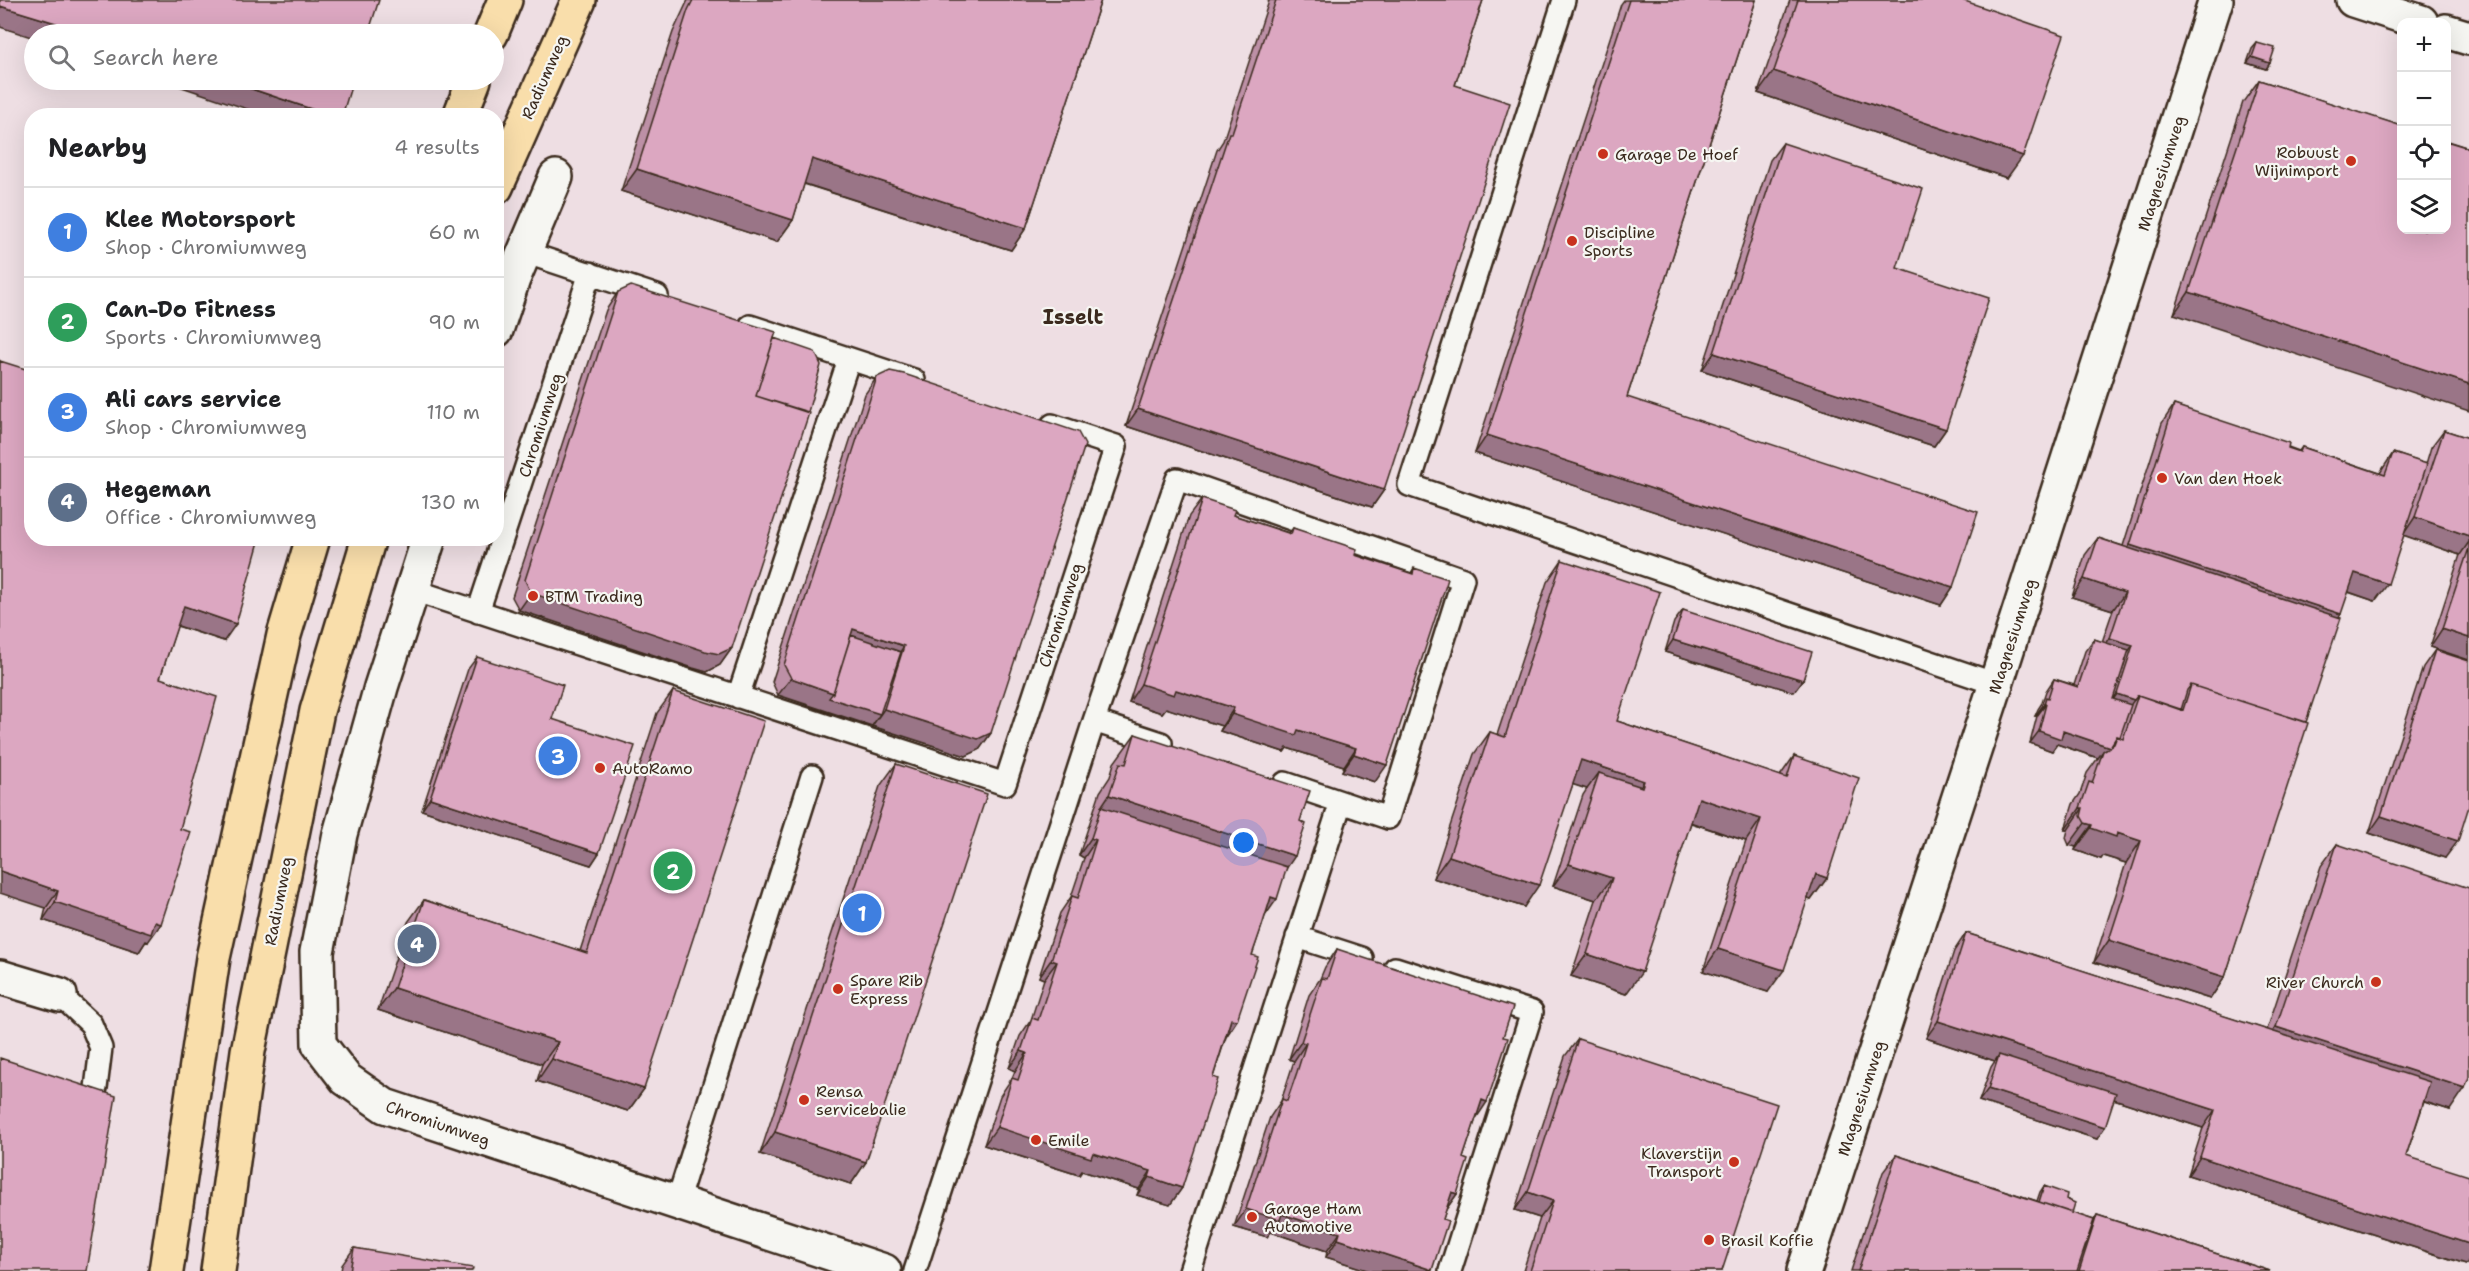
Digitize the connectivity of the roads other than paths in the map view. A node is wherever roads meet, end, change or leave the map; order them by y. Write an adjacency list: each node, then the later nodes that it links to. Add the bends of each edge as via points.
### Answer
1 (505, 0): 7 (main road)
2 (579, 0): 12 (main road, Radiumweg)
3 (1564, 0): 29 (lane, via 1409,485)
4 (2216, 0): 29 (street, Magnesiumweg)
5 (2353, 0): 6 (street)
6 (2409, 18)
7 (495, 24)
8 (2451, 33): 9 (street)
9 (2469, 38)
10 (470, 90): 11 (main road)
11 (463, 108)
12 (504, 169)
13 (556, 177): 14 (street)
14 (524, 252): 15 (lane); 17 (street)
15 (590, 273): 16 (lane); 22 (lane, Chromiumweg)
16 (680, 303)
17 (504, 308)
18 (736, 322): 19 (lane)
19 (849, 359): 20 (lane); 30 (lane)
20 (938, 388)
21 (1038, 420): 30 (lane, Chromiumweg, via 1116,446 1005,784)
22 (504, 533)
23 (311, 546): 41 (main road, via 284,635 213,958)
24 (367, 546): 42 (main road, Radiumweg, via 317,711 248,1051)
25 (426, 546): 27 (street, Chromiumweg)
26 (500, 546): 28 (lane, Chromiumweg)
27 (412, 590): 28 (lane, Chromiumweg); 40 (street, Chromiumweg, via 340,834 318,952 319,1044 346,1079 385,1106)
28 (478, 612): 30 (lane, Chromiumweg)
29 (1996, 684): 47 (street, Magnesiumweg)
30 (738, 696)
31 (1094, 721): 32 (lane); 35 (lane, via 1177,479 1463,579 1388,818); 44 (lane)
32 (1184, 750)
33 (812, 776): 40 (lane)
34 (1262, 776): 35 (lane)
35 (1341, 802): 36 (lane)
36 (1297, 937): 45 (lane); 46 (lane, via 1532,1012)
37 (0, 977): 38 (street)
38 (60, 995): 39 (lane, via 91,1024 102,1048)
39 (96, 1088)
40 (677, 1202): 43 (street, Chromiumweg)
41 (166, 1271)
42 (218, 1271)
43 (884, 1271)
44 (915, 1271)
45 (1190, 1271)
46 (1449, 1271)
47 (1804, 1271)

